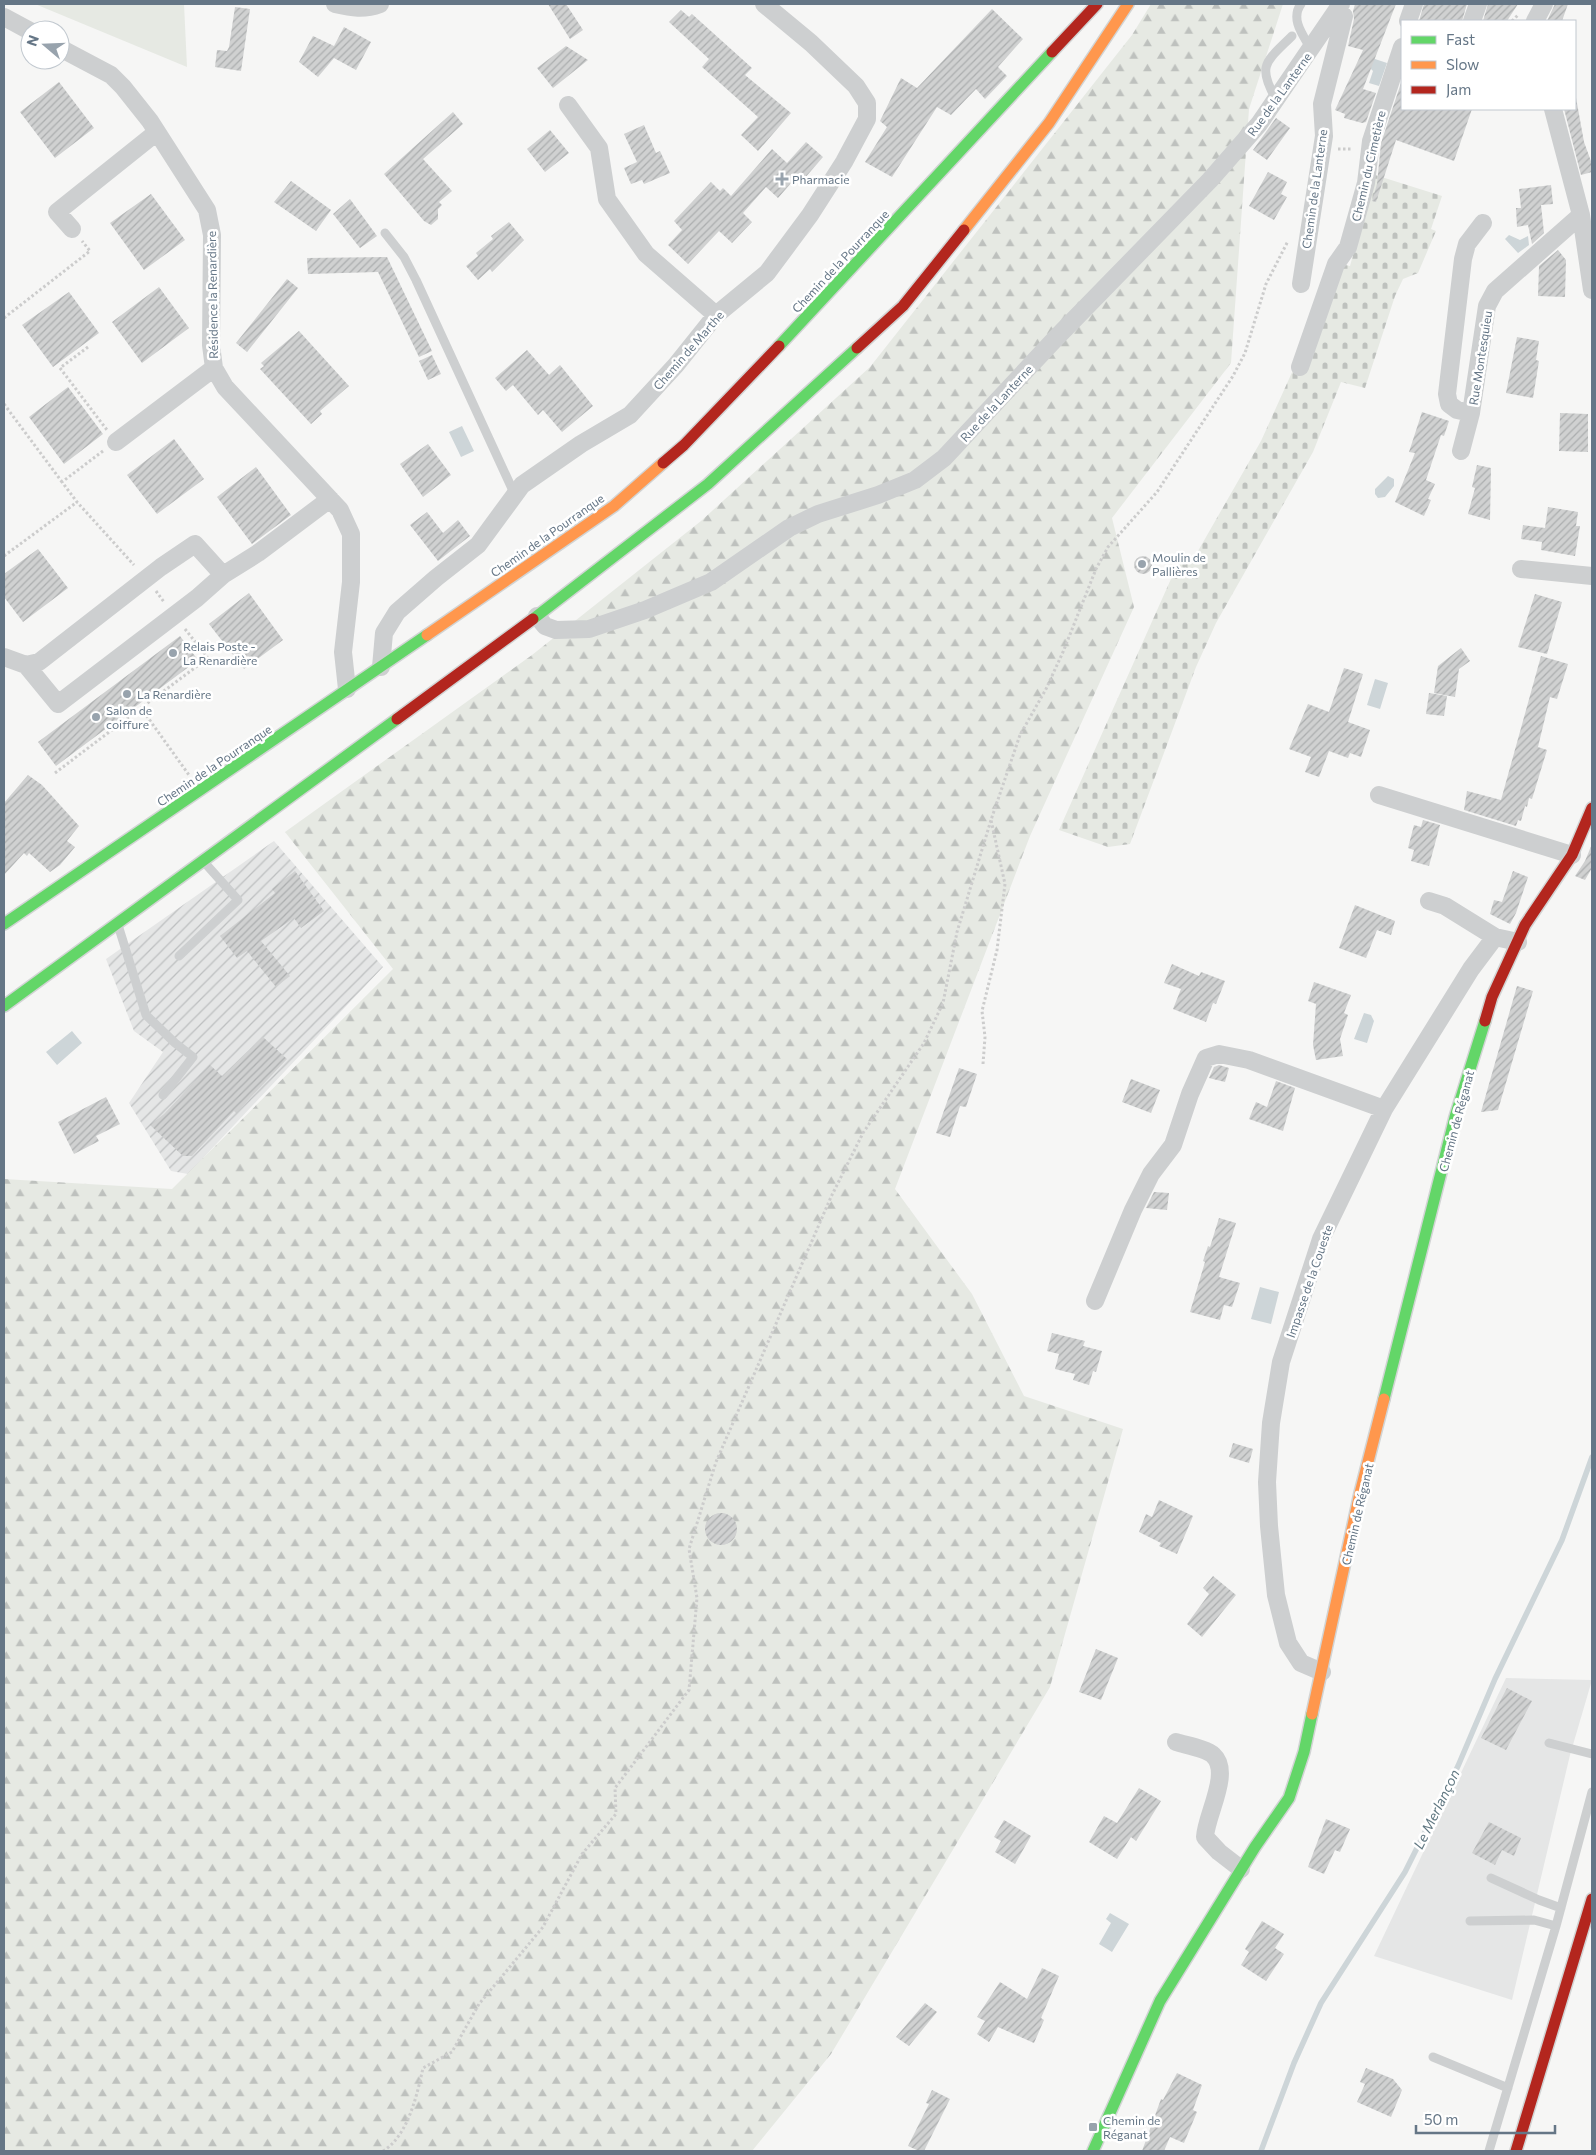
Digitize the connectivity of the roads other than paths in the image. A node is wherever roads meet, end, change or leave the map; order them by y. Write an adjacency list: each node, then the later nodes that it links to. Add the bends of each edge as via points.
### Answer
1 (335, 4): 2 (street, via 369,8)
2 (380, 4)
3 (764, 4): 36 (street, Chemin de Marthe, via 856,86 867,102 867,119 810,215 767,273)
4 (1097, 4): 23 (street, Chemin de la Pourranque)
5 (1128, 4): 20 (street)
6 (1301, 4): 17 (lane, via 1297,21)
7 (1414, 4): 12 (street)
8 (1478, 4): 13 (street)
9 (1544, 4): 14 (street)
10 (1339, 7): 17 (street, Rue de la Lanterne); 34 (street, Chemin de la Lanterne, via 1344,16 1322,104 1323,143)
11 (4, 17): 15 (street)
12 (1408, 20)
13 (1472, 20)
14 (1536, 20)
15 (20, 26)
16 (1292, 36): 24 (lane, via 1272,55 1265,70 1268,86)
17 (1311, 49): 24 (street, Rue de la Lanterne)
18 (1401, 50): 38 (street, Chemin du Cimetière, via 1371,141 1366,183 1348,247 1336,264)
19 (70, 53): 27 (street, Résidence la Renardière, via 111,75)
20 (1082, 71): 21 (street); 28 (street); 37 (street, via 1049,123 903,306)
21 (1066, 72)
22 (1050, 74): 23 (street)
23 (1030, 78): 51 (street, Chemin de la Pourranque, via 684,445 614,506)
24 (1276, 99): 48 (street, Rue de la Lanterne, via 1259,124 1210,180 944,458 915,480 818,514 789,528 711,582 645,610 589,629 556,630 545,626)
25 (568, 105): 36 (street, via 600,148 607,199 646,254)
26 (1553, 110): 29 (street)
27 (157, 132): 31 (street, via 56,212); 39 (street, Résidence la Renardière, via 207,210 212,235 211,345)
28 (985, 185)
29 (1581, 214): 35 (street); 40 (street, Rue Montesquieu, via 1495,291 1487,306)
30 (1483, 223): 40 (street, via 1467,244 1463,259 1447,394 1449,404 1457,410)
31 (72, 229)
32 (385, 233): 43 (lane, via 404,257 416,280)
33 (921, 265): 37 (street)
34 (1301, 284)
35 (1592, 290)
36 (716, 315): 43 (street, Chemin de Marthe, via 630,415 522,485)
37 (849, 356): 48 (street, via 708,484)
38 (1300, 367)
39 (214, 368): 41 (street); 44 (street, Résidence la Renardière, via 225,387)
40 (1471, 413): 42 (street, Rue Montesquieu)
41 (116, 442)
42 (1461, 451)
43 (515, 495): 51 (street, Chemin de Marthe, via 478,545 397,612 384,633)
44 (330, 499): 46 (street); 52 (street, Résidence la Renardière, via 340,510 351,534 351,582 343,652)
45 (1521, 569): 47 (street)
46 (223, 575): 50 (street, via 195,544 39,662); 50 (street, via 58,704)
47 (1592, 576)
48 (538, 616): 56 (street)
49 (4, 657): 50 (street)
50 (26, 665)
51 (381, 666): 52 (street, Chemin de la Pourranque)
52 (347, 689): 59 (street, Chemin de la Pourranque)
53 (1380, 795): 55 (street)
54 (1592, 808): 55 (street, Chemin de Réganat)
55 (1572, 855): 61 (street, Chemin de Réganat, via 1525,925)
56 (203, 860): 58 (street); 62 (lane, via 238,900)
57 (1429, 901): 60 (street, via 1445,906)
58 (118, 922): 63 (street); 64 (lane, via 146,1015 193,1057)
59 (4, 924)
60 (1495, 937): 61 (street); 65 (street, Impasse de la Coueste, via 1471,969)
61 (1518, 942): 67 (street, Chemin de Réganat, via 1492,997 1455,1117 1360,1493)
62 (179, 956)
63 (4, 1006)
64 (163, 1095)
65 (1384, 1108): 66 (street, via 1249,1060 1219,1054 1206,1058 1174,1144 1151,1174 1133,1210); 67 (street, Impasse de la Coueste, via 1321,1239 1281,1362 1271,1423 1268,1491 1276,1595 1288,1643 1301,1663)
66 (1096, 1301)
67 (1322, 1672): 72 (street, Chemin de Réganat, via 1304,1752 1289,1798)
68 (1176, 1742): 72 (street, via 1213,1754 1221,1766 1205,1836)
69 (1549, 1743): 70 (lane)
70 (1592, 1754)
71 (1592, 1792): 75 (lane)
72 (1241, 1869): 80 (street, Chemin de Réganat, via 1160,2001)
73 (1492, 1878): 75 (lane)
74 (1592, 1900): 82 (street)
75 (1561, 1908): 77 (lane)
76 (1470, 1921): 77 (lane, via 1534,1920)
77 (1556, 1926): 79 (lane)
78 (1433, 2057): 79 (lane)
79 (1508, 2088): 81 (lane)
80 (1093, 2151)
81 (1489, 2151)
82 (1516, 2151)

